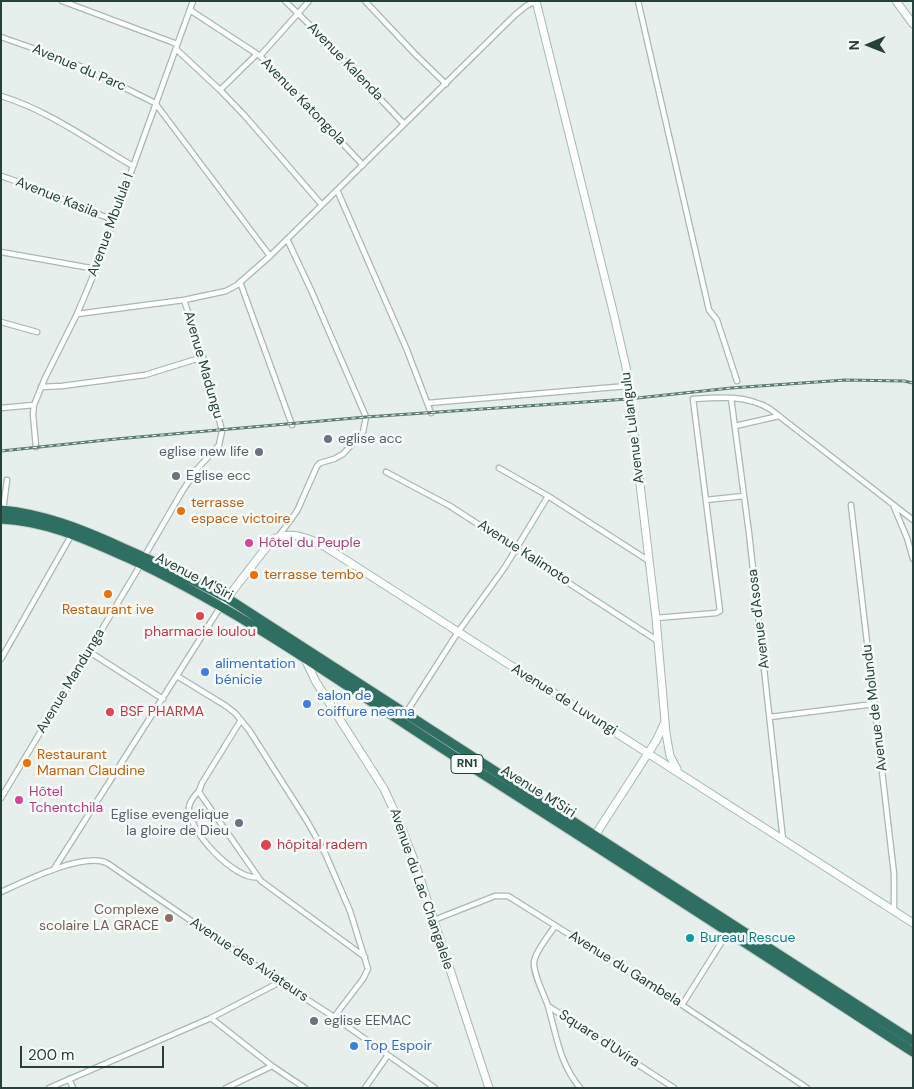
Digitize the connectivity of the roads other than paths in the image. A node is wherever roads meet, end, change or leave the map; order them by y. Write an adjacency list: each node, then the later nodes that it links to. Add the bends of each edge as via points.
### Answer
1 (62, 1): 13 (street)
2 (193, 1): 9 (street, Avenue Mbulula I)
3 (285, 1): 10 (street, Avenue Kalenda)
4 (309, 1): 10 (street)
5 (365, 1): 15 (street)
6 (536, 1): 15 (street, via 515,15); 37 (street, Avenue Lulangulu, via 613,311)
7 (638, 1): 36 (street, via 710,310 717,320)
8 (896, 1): 11 (street)
9 (190, 10): 13 (street, Avenue Mbulula I); 14 (street, Avenue Katongola)
10 (298, 12): 14 (street); 19 (street, Avenue Kalenda)
11 (913, 24)
12 (1, 37): 18 (street, Avenue du Parc, via 89,70)
13 (176, 47): 16 (street); 18 (street, Avenue Mbulula I)
14 (258, 55): 16 (street); 20 (street, Avenue Katongola)
15 (446, 84): 19 (street)
16 (220, 90): 24 (street)
17 (1, 96): 21 (street, via 54,120)
18 (155, 103): 21 (street, Avenue Mbulula I); 28 (street)
19 (404, 124): 20 (street)
20 (363, 165): 23 (street)
21 (133, 166): 25 (street, Avenue Mbulula I)
22 (1, 176): 25 (street, Avenue Kasila)
23 (337, 190): 24 (street); 40 (street)
24 (321, 204): 26 (street)
25 (113, 220): 29 (street, Avenue Mbulula I)
26 (287, 239): 28 (street); 59 (street, via 366,417 363,432 347,451 317,466 297,511)
27 (1, 252): 29 (street)
28 (270, 256): 30 (street)
29 (96, 269): 32 (street, Avenue Mbulula I)
30 (240, 282): 31 (street, via 230,290); 45 (street)
31 (184, 300): 32 (street); 35 (street, Avenue Madungu)
32 (77, 314): 38 (street, Avenue Mbulula I)
33 (1, 322): 34 (street)
34 (37, 332)
35 (203, 358): 38 (street, via 145,375); 62 (street, Avenue Madungu, via 222,431 221,442 183,490)
36 (737, 381)
37 (627, 386): 40 (street); 63 (street, Avenue Lulangulu)
38 (41, 387): 41 (street, Avenue Mbulula I)
39 (731, 398): 44 (street, via 747,398); 46 (street, Avenue d'Asosa); 53 (street, via 693,400)
40 (428, 402): 43 (street)
41 (34, 405): 42 (street); 47 (street, Avenue Mbulula I)
42 (1, 408)
43 (431, 413)
44 (779, 416): 46 (street); 55 (street)
45 (292, 424)
46 (735, 426): 52 (street, Avenue d'Asosa)
47 (36, 447)
48 (499, 468): 51 (street)
49 (386, 472): 60 (street, Avenue Kalimoto, via 450,506)
50 (7, 480): 56 (street)
51 (548, 496): 60 (street); 63 (street)
52 (744, 496): 53 (street); 76 (street, Avenue d'Asosa)
53 (706, 500): 65 (street, via 720,610)
54 (851, 504): 74 (street, Avenue de Molundu)
55 (894, 506): 57 (street); 61 (street)
56 (2, 513): 58 (highway, Avenue M'Siri / RN1); 62 (highway, Avenue M'Siri / RN1, via 36,515 54,520 94,534)
57 (913, 520)
58 (72, 534): 62 (highway, Avenue M'Siri / RN1); 71 (street)
59 (278, 537): 64 (street, via 265,547); 66 (street, Avenue de Luvungi, via 296,536 324,546)
60 (516, 548): 66 (street); 67 (street, Avenue Kalimoto)
61 (913, 560)
62 (143, 561): 64 (highway, Avenue M'Siri / RN1); 69 (street, Avenue Mandunga)
63 (649, 561): 65 (street, Avenue Lulangulu)
64 (224, 602): 68 (highway, Avenue M'Siri / RN1); 70 (highway, Avenue M'Siri / RN1); 72 (street)
65 (656, 618): 67 (street, Avenue Lulangulu)
66 (458, 632): 75 (street); 79 (street, Avenue de Luvungi)
67 (658, 641): 78 (street, Avenue Lulangulu)
68 (302, 647): 70 (street, Avenue du Lac Changalele); 75 (highway, Avenue M'Siri / RN1)
69 (88, 651): 73 (street); 82 (street, Avenue Mandunga)
70 (305, 658): 83 (highway, Avenue M'Siri / RN1, via 450,753); 89 (street, Avenue du Lac Changalele, via 316,682 392,805)
71 (1, 659)
72 (177, 676): 73 (street); 77 (street, via 226,706)
73 (162, 699): 85 (street)
74 (874, 704): 76 (street); 88 (street, Avenue de Molundu, via 894,874)
75 (405, 714): 83 (highway, Avenue M'Siri / RN1)
76 (770, 717): 84 (street, Avenue d'Asosa)
77 (241, 720): 81 (street); 93 (street, via 325,854)
78 (665, 721): 79 (street, Avenue Lulangulu); 80 (street, via 670,756)
79 (649, 753): 80 (street, Avenue de Luvungi); 83 (street, Avenue Lulangulu)
80 (680, 774): 84 (street, Avenue de Luvungi)
81 (199, 791): 86 (street); 86 (street, via 190,801 189,813 205,843 230,866 248,877)
82 (1, 798)
83 (592, 839): 92 (highway, Avenue M'Siri / RN1); 99 (highway, Avenue M'Siri / RN1)
84 (783, 840): 88 (street, Avenue de Luvungi)
85 (54, 869): 87 (street, Avenue des Aviateurs); 94 (street, Avenue des Aviateurs, via 101,860)
86 (258, 877): 93 (street)
87 (1, 892)
88 (894, 911): 90 (street, Avenue de Luvungi)
89 (434, 920): 91 (street, Avenue du Gambela, via 500,895 508,896); 110 (street, Avenue du Lac Changalele)
90 (913, 923)
91 (555, 926): 95 (street, Avenue du Gambela); 96 (street, via 534,962)
92 (728, 931): 95 (street); 100 (highway, Avenue M'Siri / RN1)
93 (366, 958): 97 (street, via 368,973)
94 (280, 982): 97 (street, Avenue des Aviateurs); 98 (street)
95 (682, 1005): 113 (street, Avenue du Gambela)
96 (548, 1006): 111 (street, Square d'Uvira, via 562,1060); 112 (street, Square d'Uvira)
97 (334, 1016): 101 (street, Avenue des Aviateurs)
98 (211, 1018): 102 (street); 103 (street)
99 (913, 1041)
100 (913, 1052)
101 (388, 1055): 108 (street); 109 (street, Avenue des Aviateurs)
102 (272, 1066): 106 (street); 107 (street)
103 (69, 1079): 104 (street); 105 (street)
104 (49, 1088)
105 (73, 1088)
106 (226, 1088)
107 (305, 1088)
108 (365, 1088)
109 (435, 1088)
110 (489, 1088)
111 (580, 1088)
112 (674, 1088)
113 (807, 1088)

